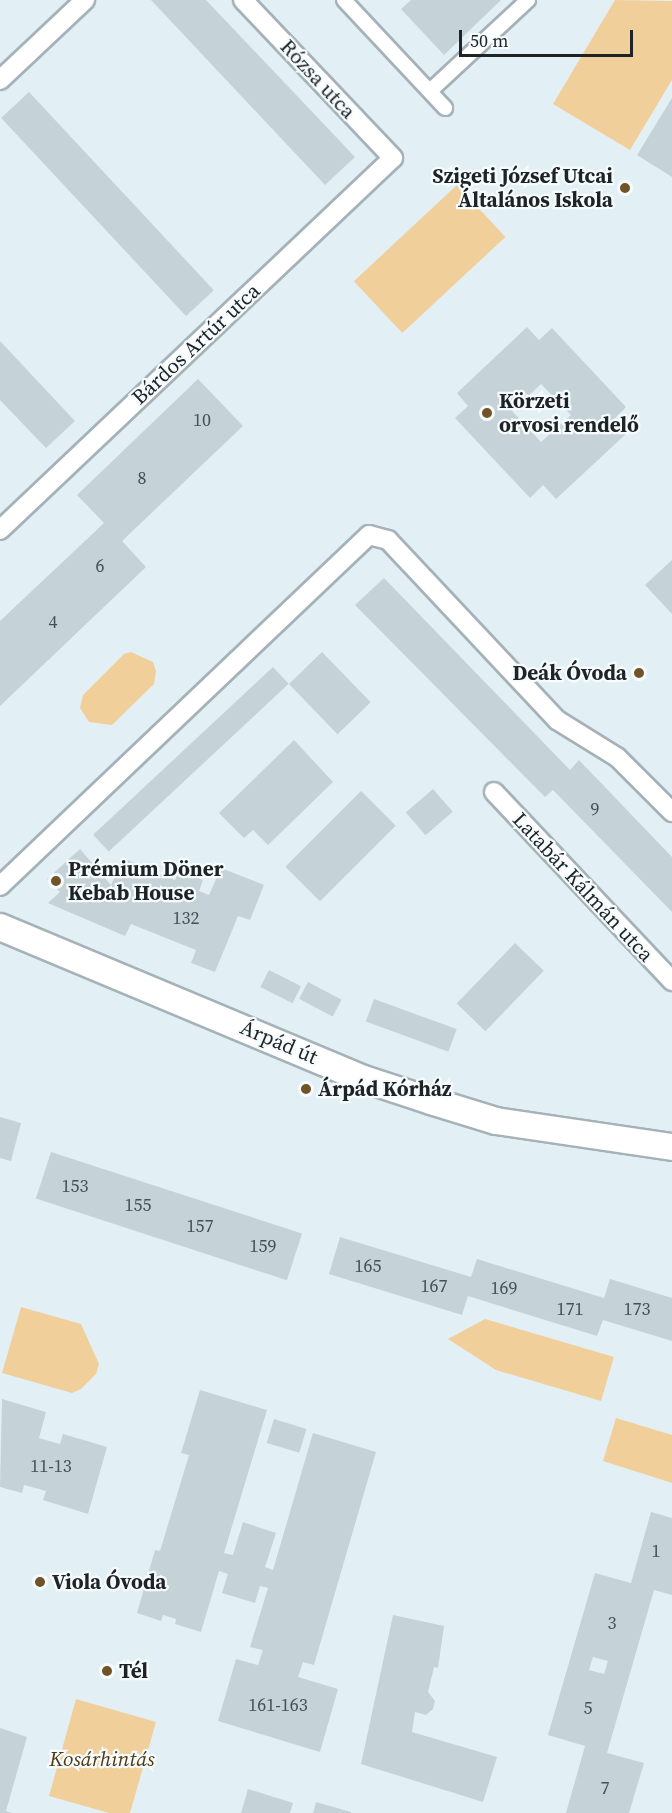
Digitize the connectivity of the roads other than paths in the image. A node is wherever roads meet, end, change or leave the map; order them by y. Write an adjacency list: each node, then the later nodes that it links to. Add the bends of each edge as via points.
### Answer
1 (85, 0): 5 (street)
2 (243, 0): 8 (street, Rózsa utca)
3 (344, 0): 6 (street)
4 (528, 0): 6 (street)
5 (0, 80)
6 (430, 91): 7 (street)
7 (445, 108)
8 (393, 158): 9 (street, Bárdos Artúr utca)
9 (0, 530)
10 (494, 792): 14 (street, Latabár Kálmán utca)
11 (672, 812): 12 (street, via 617,758 557,720 388,540 377,534 369,535 315,585)
12 (0, 886)
13 (0, 927): 15 (main road, Árpád út, via 364,1079 430,1101 496,1121)
14 (672, 981)
15 (672, 1147)

